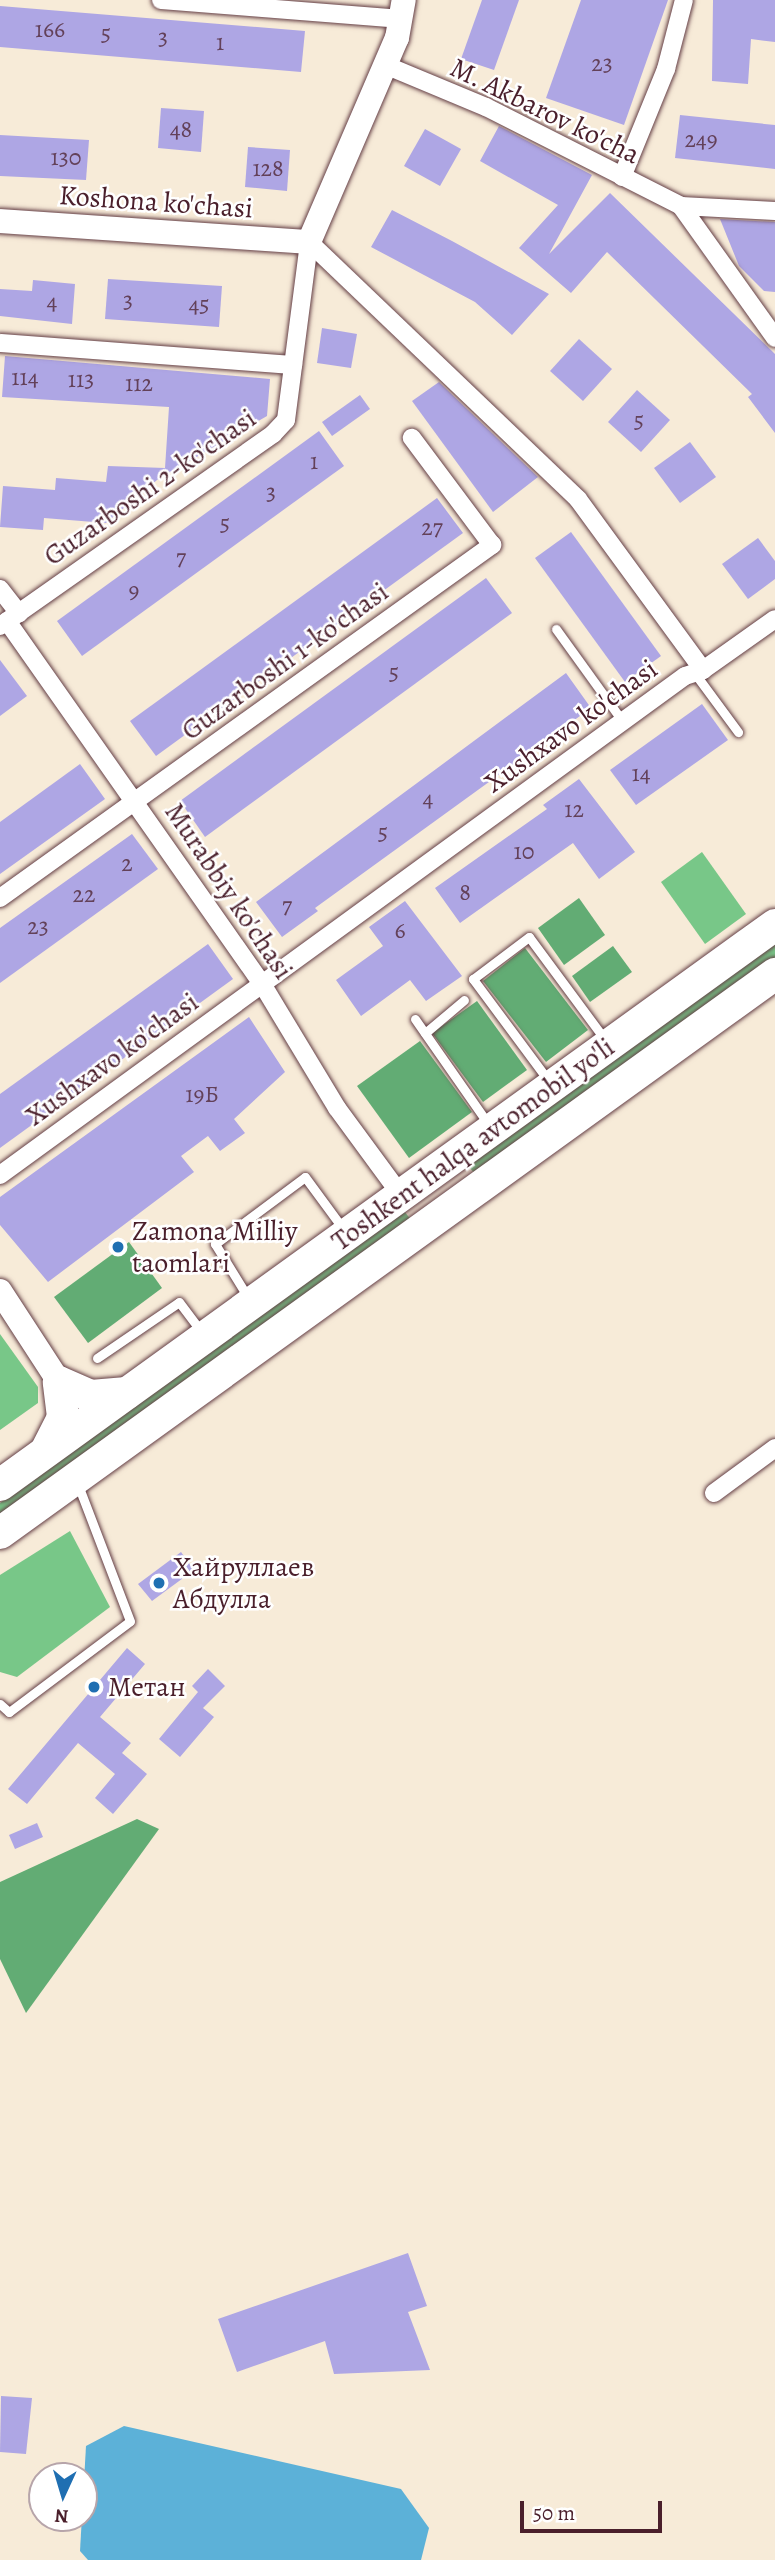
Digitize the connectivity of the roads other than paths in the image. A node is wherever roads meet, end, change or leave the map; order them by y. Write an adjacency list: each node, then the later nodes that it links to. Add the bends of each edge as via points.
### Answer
1 (161, 0): 3 (street)
2 (684, 0): 5 (street, via 666,69)
3 (403, 10): 4 (street)
4 (385, 65): 5 (street, M. Akbarov ko'cha, via 486,107); 9 (street)
5 (622, 177): 6 (street, M. Akbarov ko'cha)
6 (681, 206): 7 (street, M. Akbarov ko'cha); 10 (street, M. Akbarov ko'cha)
7 (775, 211)
8 (0, 222): 9 (street, Koshona ko'chasi)
9 (309, 242): 12 (street, Guzarboshi 2-ko'chasi); 18 (street, Xushxavo ko'chasi, via 578,499)
10 (773, 331)
11 (0, 343): 12 (street)
12 (293, 365): 16 (street, Guzarboshi 2-ko'chasi, via 286,420 273,434)
13 (412, 438): 21 (street, Guzarboshi 1-ko'chasi, via 492,545)
14 (0, 589): 16 (street, Murabbiy ko'chasi)
15 (775, 619): 18 (street)
16 (9, 620): 21 (street, Murabbiy ko'chasi)
17 (556, 629): 19 (lane)
18 (700, 673): 19 (street, Xushxavo ko'chasi, via 685,677); 20 (lane)
19 (623, 722): 25 (street, Xushxavo ko'chasi)
20 (738, 732)
21 (136, 800): 22 (street, Guzarboshi 1-ko'chasi); 25 (street, Murabbiy ko'chasi)
22 (0, 898)
23 (775, 925): 29 (highway, Toshkent halqa avtomobil yo'li)
24 (775, 974): 34 (highway, Toshkent halqa avtomobil yo'li)
25 (261, 982): 32 (street, Xushxavo ko'chasi); 33 (street, Murabbiy ko'chasi, via 337,1108)
26 (464, 1000): 28 (lane)
27 (415, 1019): 28 (lane)
28 (425, 1033): 31 (lane)
29 (609, 1045): 30 (highway, Toshkent halqa avtomobil yo'li); 30 (lane, via 529,937 473,979)
30 (553, 1086): 31 (highway, Toshkent halqa avtomobil yo'li)
31 (492, 1129): 33 (highway, Toshkent halqa avtomobil yo'li)
32 (0, 1175)
33 (412, 1187): 34 (highway); 35 (highway, Toshkent halqa avtomobil yo'li)
34 (445, 1210): 44 (highway, Toshkent halqa avtomobil yo'li)
35 (347, 1235): 37 (highway, Toshkent halqa avtomobil yo'li); 37 (lane, via 305,1177 215,1244)
36 (0, 1291): 40 (street)
37 (251, 1303): 38 (highway, Toshkent halqa avtomobil yo'li)
38 (205, 1337): 39 (lane, via 179,1302); 41 (highway, Toshkent halqa avtomobil yo'li)
39 (97, 1358)
40 (59, 1382): 41 (highway, via 91,1396); 43 (highway, via 62,1417)
41 (127, 1393): 43 (highway, Toshkent halqa avtomobil yo'li)
42 (775, 1448): 46 (street)
43 (46, 1451): 45 (highway, Toshkent halqa avtomobil yo'li)
44 (75, 1478): 47 (highway, Toshkent halqa avtomobil yo'li); 48 (lane, via 130,1621 9,1712)
45 (1, 1484)
46 (714, 1493)
47 (0, 1533)
48 (0, 1704)

